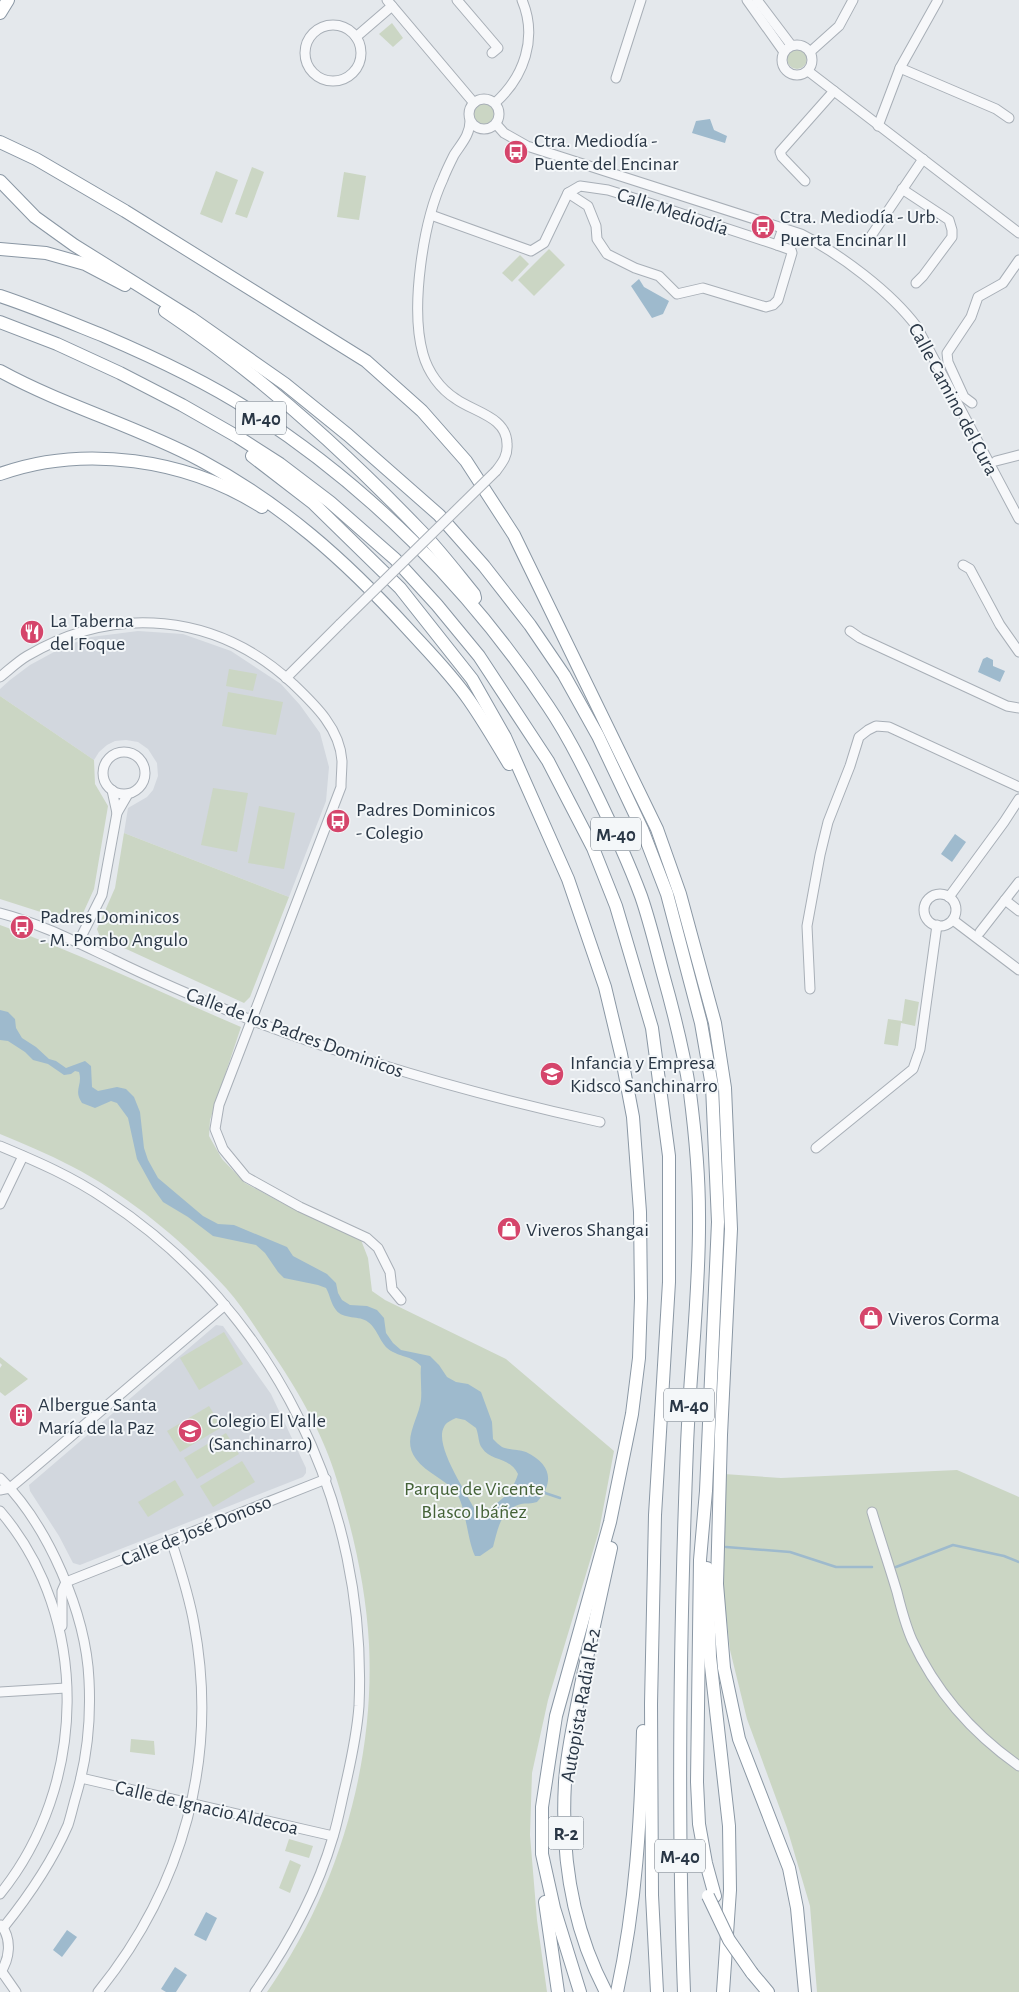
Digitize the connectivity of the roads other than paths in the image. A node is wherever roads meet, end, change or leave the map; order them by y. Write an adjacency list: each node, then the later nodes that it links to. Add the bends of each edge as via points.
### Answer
1 (8, 0): 10 (highway)
2 (457, 0): 14 (street, via 498,48)
3 (522, 0): 20 (street, via 528,21 526,57 513,83)
4 (641, 0): 17 (street)
5 (747, 0): 12 (street)
6 (757, 0): 12 (street)
7 (853, 0): 13 (street, via 839,26)
8 (938, 0): 15 (street)
9 (389, 3): 11 (street); 19 (street)
10 (0, 13)
11 (356, 37): 11 (street, via 342,26 333,25 316,31 306,46 307,64 320,78 329,81 347,78 360,64 362,54)
12 (788, 49): 13 (street, via 800,44); 16 (street, via 782,54 781,63 785,70 792,75)
13 (810, 52): 16 (street, via 813,62)
14 (492, 53)
15 (900, 68): 21 (street, via 996,109); 24 (street)
16 (808, 71): 18 (street)
17 (616, 78)
18 (834, 91): 24 (street); 30 (street, via 780,152)
19 (474, 103): 20 (street, via 484,99); 22 (street, via 470,108)
20 (495, 103): 23 (street, via 500,114)
21 (1008, 118)
22 (470, 121): 25 (street); 26 (street)
23 (496, 124): 25 (street, via 485,130); 34 (street, Calle Camino del Cura, via 504,133 527,146)
24 (878, 126): 28 (street)
25 (478, 128): 26 (street)
26 (467, 136): 33 (street, via 442,181)
27 (0, 142): 118 (highway, via 36,159 124,211 366,361 422,412 466,461 514,535 657,829 680,894 715,1023 724,1088 731,1229 717,1584 724,1668 740,1739 789,1868)
28 (923, 158): 31 (street); 35 (street)
29 (0, 181): 88 (highway, via 35,217 74,245 191,318 285,384 348,434 439,515 530,625 564,675 598,736 642,829 666,894 701,1023 712,1086 718,1222)
30 (805, 181)
31 (902, 189): 36 (street); 40 (street, via 949,220 952,230 952,237)
32 (568, 194): 33 (street, via 544,243 531,251); 37 (street, Calle Mediodía, via 580,186 608,190); 37 (street, Calle Mediodía, via 588,206 597,239 607,254 659,276 677,294 703,288 766,307 773,305 778,300 792,253)
33 (430, 215): 56 (street, bridge, via 419,288 418,324 423,355 444,389 504,430 506,456 496,471)
34 (783, 228): 37 (street); 49 (street, Calle Camino del Cura, via 815,241 905,310 918,327)
35 (1019, 233)
36 (869, 239)
37 (778, 245)
38 (0, 249): 52 (highway, via 46,253 85,264 130,288 184,324 274,393 336,448 419,529 474,594)
39 (1019, 260): 44 (street, via 1003,283 978,297 971,317 947,353 964,397)
40 (916, 284)
41 (0, 296): 52 (highway, M-40, via 40,309 151,356 246,408 348,483 413,542)
42 (0, 322): 45 (highway, M-40, via 120,373)
43 (0, 371): 50 (highway, via 200,460 247,486)
44 (972, 402)
45 (182, 405): 61 (highway, via 191,417 263,463 313,503 400,588 472,679 505,738); 96 (highway, M-40, via 280,464 330,502 395,559 437,605 479,656 548,761 593,848 616,906 652,1028 669,1156 669,1282 655,1516)
46 (1019, 455): 47 (street)
47 (996, 461)
48 (0, 474): 50 (highway, via 64,461 147,462 198,476 250,499)
49 (1019, 519)
50 (327, 548): 61 (highway, via 365,582 468,698)
51 (963, 565): 54 (street, via 970,570)
52 (476, 608): 97 (highway, M-40, via 549,707 616,835 643,900 676,1022 690,1090 699,1213 687,1448)
53 (850, 631): 57 (street, via 1007,706)
54 (1019, 652)
55 (0, 677): 56 (street, via 25,657 61,638 87,629 139,622 173,624 215,634 262,659)
56 (286, 678): 75 (street, via 322,713 337,741 342,760 341,787)
57 (1019, 708)
58 (1019, 787): 74 (street, via 889,727 876,726 859,737 828,822 820,855 807,926)
59 (112, 790): 60 (street); 60 (street, via 104,781 106,764 111,757 127,752 136,755 145,770 141,786); 63 (street)
60 (128, 794): 63 (street)
61 (529, 795): 83 (highway, via 568,879 591,943 605,987 633,1117 640,1212 641,1298 639,1358)
62 (1019, 799): 65 (street)
63 (116, 813): 72 (street, via 102,895)
64 (1019, 882): 66 (street)
65 (950, 897): 69 (street, via 956,908); 70 (street, via 936,895 926,904 926,917)
66 (1005, 900): 67 (street); 71 (street)
67 (1019, 911)
68 (0, 912): 72 (street, Calle de los Padres Dominicos)
69 (953, 920): 70 (street, via 946,925); 73 (street)
70 (937, 925): 78 (street, via 920,1049 913,1070)
71 (980, 932)
72 (78, 943): 75 (street, Calle de los Padres Dominicos)
73 (1019, 970)
74 (810, 989)
75 (251, 1020): 76 (street, Calle de los Padres Dominicos, via 406,1073); 81 (street, via 219,1105 215,1129 223,1149 246,1177 367,1238 378,1248 390,1272 392,1289)
76 (600, 1122)
77 (0, 1146): 79 (street)
78 (816, 1148)
79 (23, 1156): 80 (street); 82 (street, via 105,1198 138,1222 168,1246)
80 (0, 1204)
81 (401, 1300)
82 (225, 1305): 85 (street, via 259,1348 278,1379); 86 (street)
83 (632, 1414): 102 (highway, via 610,1522 556,1716 542,1807); 112 (highway, Autopista Radial R-2 / R-2, via 630,1462 576,1710 565,1782 569,1886 578,1922)
84 (0, 1478): 86 (street)
85 (326, 1478): 91 (street, Calle de José Donoso); 101 (street, via 350,1568 358,1653 359,1708)
86 (10, 1488): 87 (street); 92 (street, via 39,1529)
87 (0, 1490)
88 (706, 1491): 104 (highway, via 700,1560 697,1782 699,1824); 116 (highway, via 710,1657 729,1826 730,1890)
89 (0, 1511): 93 (street, via 14,1527 37,1567 54,1610)
90 (872, 1512): 98 (street, via 902,1614 927,1669 964,1721 995,1750)
91 (171, 1540): 92 (street, Calle de José Donoso); 100 (street, via 194,1623 201,1677 200,1743)
92 (66, 1582): 93 (street, via 62,1591); 99 (street, via 80,1622 89,1678 89,1726)
93 (65, 1655): 94 (street)
94 (66, 1688): 95 (street); 103 (street, via 67,1729 61,1769 50,1808 33,1845)
95 (0, 1692)
96 (651, 1704): 113 (highway, via 643,1724 635,1891); 114 (highway, M-40, via 652,1895)
97 (680, 1720): 104 (highway, via 694,1840); 115 (highway, M-40, via 680,1891)
98 (1019, 1766)
99 (81, 1778): 100 (street, Calle de Ignacio Aldecoa); 105 (street, via 64,1833 25,1902)
100 (191, 1803): 101 (street, Calle de Ignacio Aldecoa); 108 (street, via 179,1849 151,1912 136,1940)
101 (333, 1836): 109 (street, via 304,1909)
102 (542, 1854): 110 (highway); 111 (highway, via 554,1908)
103 (0, 1894)
104 (712, 1896): 117 (highway, bridge, via 729,1940)
105 (2, 1926): 106 (street, via 8,1939 8,1950)
106 (1, 1972): 107 (street)
107 (16, 1992)
108 (98, 1992)
109 (255, 1992)
110 (558, 1992)
111 (580, 1992)
112 (606, 1992)
113 (617, 1992)
114 (657, 1992)
115 (684, 1992)
116 (723, 1992)
117 (768, 1992)
118 (806, 1992)

